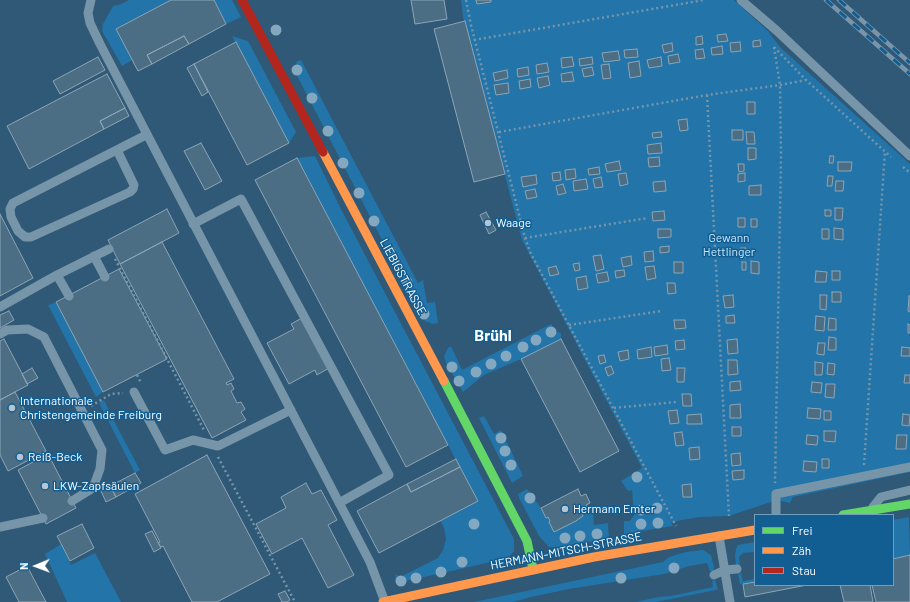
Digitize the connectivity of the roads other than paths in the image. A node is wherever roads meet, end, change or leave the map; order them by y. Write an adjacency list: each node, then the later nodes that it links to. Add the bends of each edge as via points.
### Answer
1 (91, 0): 4 (lane, via 88,13 90,23)
2 (242, 0): 29 (street, LIEBIGSTRASSE, via 527,541)
3 (741, 0): 6 (lane)
4 (146, 135): 5 (lane); 7 (lane)
5 (117, 150): 5 (lane, via 12,203 10,217 18,231 25,237 31,237 133,190 134,185)
6 (910, 156)
7 (193, 224): 16 (lane); 20 (lane, via 241,199 389,475)
8 (109, 248): 9 (lane)
9 (94, 256): 10 (lane); 11 (lane)
10 (57, 275): 12 (lane); 13 (lane)
11 (105, 277)
12 (69, 296)
13 (0, 308)
14 (0, 334): 19 (lane, via 7,330 28,329 44,337 102,450 100,469 93,488)
15 (134, 392): 16 (lane, via 165,450 193,440 218,446)
16 (291, 410): 20 (lane)
17 (910, 467): 23 (lane, via 776,494)
18 (910, 490): 22 (lane, via 881,497)
19 (72, 501)
20 (339, 503): 33 (lane, via 370,562)
21 (910, 504): 22 (street)
22 (870, 510): 24 (street)
23 (776, 514)
24 (848, 514)
25 (42, 518): 26 (lane)
26 (0, 527)
27 (754, 530): 28 (street, HERMANN-MITSCH-STRASSE)
28 (719, 535): 29 (street, HERMANN-MITSCH-STRASSE); 31 (lane)
29 (533, 569): 33 (street, HERMANN-MITSCH-STRASSE)
30 (737, 569): 31 (lane)
31 (725, 570): 32 (lane); 34 (lane)
32 (714, 575)
33 (385, 602)
34 (730, 602)

